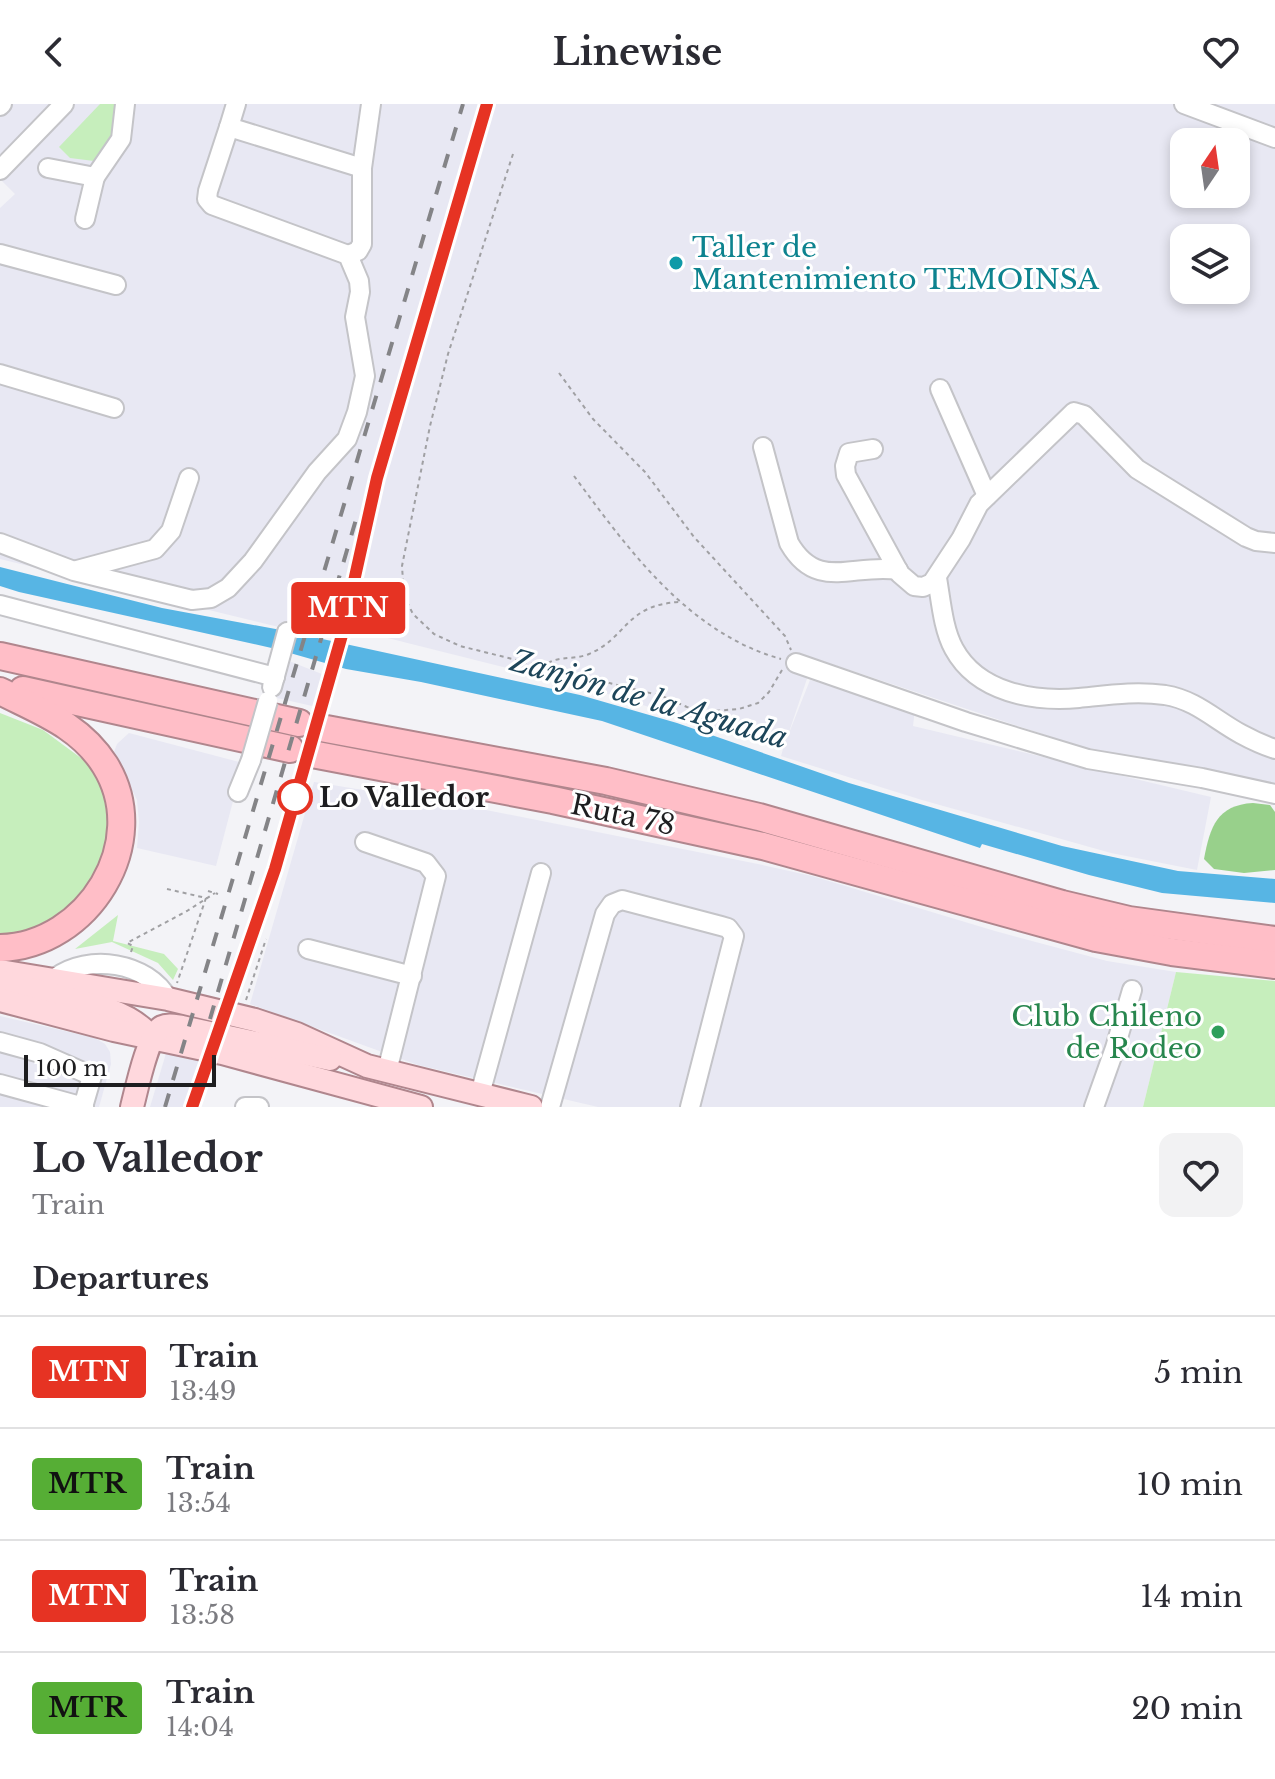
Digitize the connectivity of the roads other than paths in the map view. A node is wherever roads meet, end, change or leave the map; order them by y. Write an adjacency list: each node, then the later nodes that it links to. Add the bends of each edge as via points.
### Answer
1 (125, 104): 11 (street, via 121,139)
2 (236, 104): 6 (street)
3 (371, 104): 9 (street)
4 (1184, 104): 7 (street)
5 (59, 106): 10 (street)
6 (229, 127): 9 (street); 14 (street, via 208,191 212,205)
7 (1275, 138)
8 (48, 168): 11 (street)
9 (362, 168): 14 (street, via 362,244)
10 (0, 170)
11 (95, 177): 12 (street)
12 (85, 219)
13 (0, 254): 15 (street)
14 (348, 255): 28 (street, via 359,281 355,317 365,376 357,412 347,439 253,561 228,588 211,598 192,600)
15 (116, 285)
16 (0, 374): 18 (street)
17 (940, 389): 22 (street)
18 (114, 408)
19 (763, 447): 26 (street, via 795,554 822,572)
20 (873, 449): 23 (street, via 849,453 845,471)
21 (189, 478): 28 (street, via 171,531 155,549)
22 (987, 496): 25 (street, via 1078,412 1137,469 1246,537); 29 (street)
23 (883, 542): 26 (street); 27 (street)
24 (0, 543): 28 (street)
25 (1275, 543)
26 (870, 567): 27 (street)
27 (898, 570): 29 (street, via 914,586)
28 (74, 571)
29 (937, 578): 37 (street, via 953,648 994,686 1048,699 1129,692 1180,698)
30 (0, 605): 34 (street)
31 (287, 632): 34 (street)
32 (0, 656): 42 (highway, Ruta 78, via 310,726 684,799 759,817)
33 (796, 663): 39 (street, via 1088,759)
34 (275, 677): 38 (street, bridge)
35 (0, 685): 42 (highway, Ruta 78, via 301,752)
36 (0, 691): 44 (highway, via 56,718 83,738 111,777 120,813 112,869 88,908 46,937)
37 (1275, 749)
38 (238, 792)
39 (1275, 794)
40 (365, 842): 48 (street, via 426,863 436,876)
41 (541, 873): 56 (street)
42 (934, 878): 43 (highway, via 1171,928); 46 (highway, via 1063,930 1129,945)
43 (1275, 940)
44 (0, 948)
45 (308, 949): 48 (street)
46 (1275, 965)
47 (0, 971): 54 (main road, via 170,992 297,1034)
48 (412, 976): 54 (street)
49 (0, 979): 52 (main road, via 118,1012)
50 (1132, 990): 66 (street)
51 (0, 1000): 52 (main road)
52 (152, 1039): 54 (main road, via 159,1028 176,1026); 57 (main road, via 222,1053); 59 (main road)
53 (0, 1042): 58 (street, via 92,1076)
54 (377, 1069): 56 (main road)
55 (0, 1084): 58 (street)
56 (480, 1094): 63 (main road)
57 (380, 1102): 62 (main road)
58 (84, 1107)
59 (132, 1107)
60 (245, 1107): 61 (street)
61 (259, 1107)
62 (421, 1107)
63 (531, 1107)
64 (550, 1107): 65 (street, via 605,914 622,900 728,928 734,936)
65 (690, 1107)
66 (1094, 1107)

